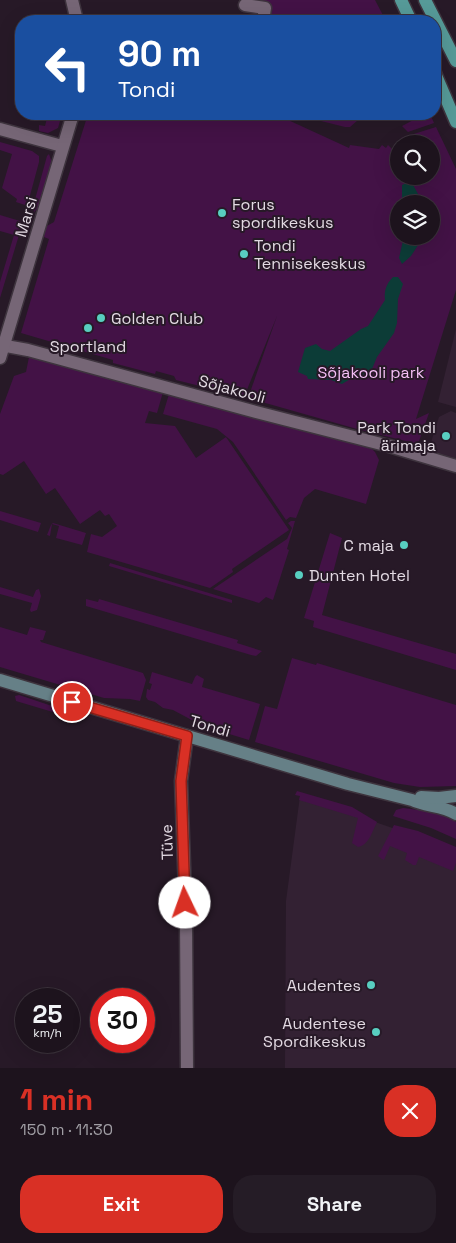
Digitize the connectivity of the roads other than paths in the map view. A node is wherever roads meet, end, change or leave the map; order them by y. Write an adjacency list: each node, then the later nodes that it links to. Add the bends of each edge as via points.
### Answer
1 (72, 0): 5 (street)
2 (400, 0): 7 (main road)
3 (425, 0): 8 (main road)
4 (245, 5): 6 (street, via 265,8)
5 (76, 15)
6 (264, 15)
7 (408, 15)
8 (433, 15)
9 (441, 31): 10 (main road)
10 (456, 61)
11 (441, 87): 13 (main road)
12 (71, 120): 15 (street, Marsi)
13 (456, 122)
14 (0, 129): 15 (street)
15 (62, 146): 16 (street, Marsi, via 42,222)
16 (1, 350): 17 (street, Sõjakooli, via 28,350)
17 (456, 466)
18 (0, 680): 19 (street, Tondi)
19 (187, 736): 21 (street, Tondi); 23 (street, Tüve, via 181,781)
20 (456, 796): 21 (street, Tondi)
21 (412, 800): 22 (street, Tondi)
22 (456, 814)
23 (187, 1068)

